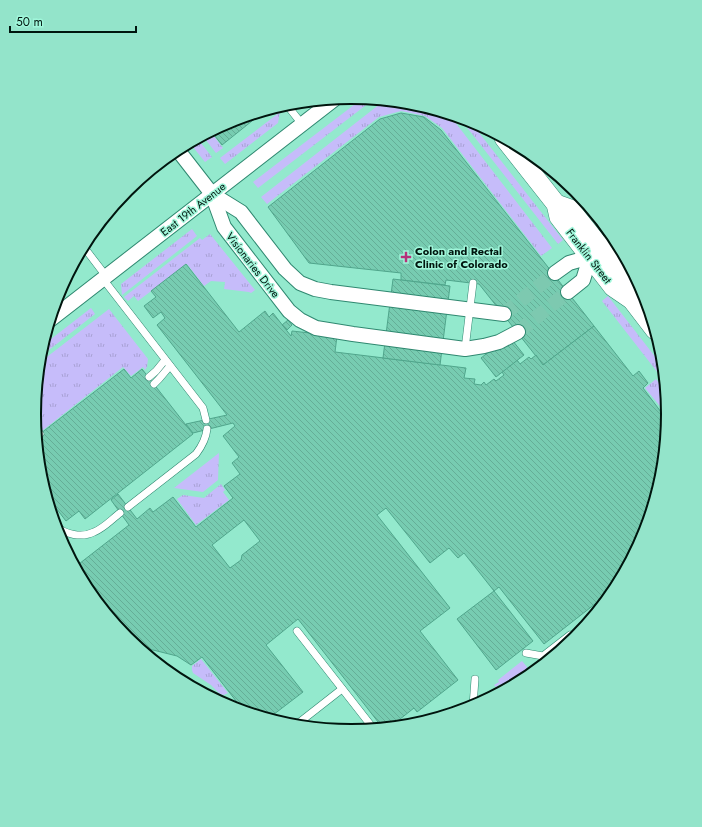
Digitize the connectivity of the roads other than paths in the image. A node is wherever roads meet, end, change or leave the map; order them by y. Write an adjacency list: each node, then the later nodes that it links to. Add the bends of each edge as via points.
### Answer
1 (328, 104): 3 (street, East 19th Avenue)
2 (290, 109): 3 (lane)
3 (302, 124): 6 (street, East 19th Avenue)
4 (513, 150): 7 (street, Franklin Street, via 556,204 570,209)
5 (181, 155): 6 (street)
6 (212, 194): 10 (street, East 19th Avenue); 13 (street, Visionaries Drive, via 241,212 285,269 300,283 324,291); 18 (street, Visionaries Drive, via 224,227 289,311 300,320 316,328)
7 (602, 248): 9 (street, via 569,263); 12 (street, via 583,280); 16 (street, Franklin Street, via 625,278 632,300)
8 (87, 252): 10 (lane)
9 (555, 273)
10 (104, 277): 15 (street, East 19th Avenue); 19 (lane)
11 (473, 283): 13 (lane)
12 (568, 292)
13 (469, 310): 14 (street, Visionaries Drive); 18 (lane)
14 (504, 314)
15 (57, 315)
16 (646, 319)
17 (518, 332): 18 (street, Visionaries Drive, via 499,342)
18 (464, 349)
19 (165, 360): 20 (lane); 21 (lane)
20 (170, 366): 22 (lane); 23 (lane, via 203,408)
21 (149, 377)
22 (154, 384)
23 (206, 420)
24 (207, 429): 25 (lane, via 196,454)
25 (128, 507)
26 (120, 513): 27 (lane, via 94,533 72,535)
27 (65, 532)
28 (297, 631): 32 (lane)
29 (526, 653): 30 (lane)
30 (544, 656)
31 (475, 679): 33 (lane)
32 (342, 689): 34 (lane); 35 (lane)
33 (474, 698)
34 (305, 720)
35 (368, 723)

